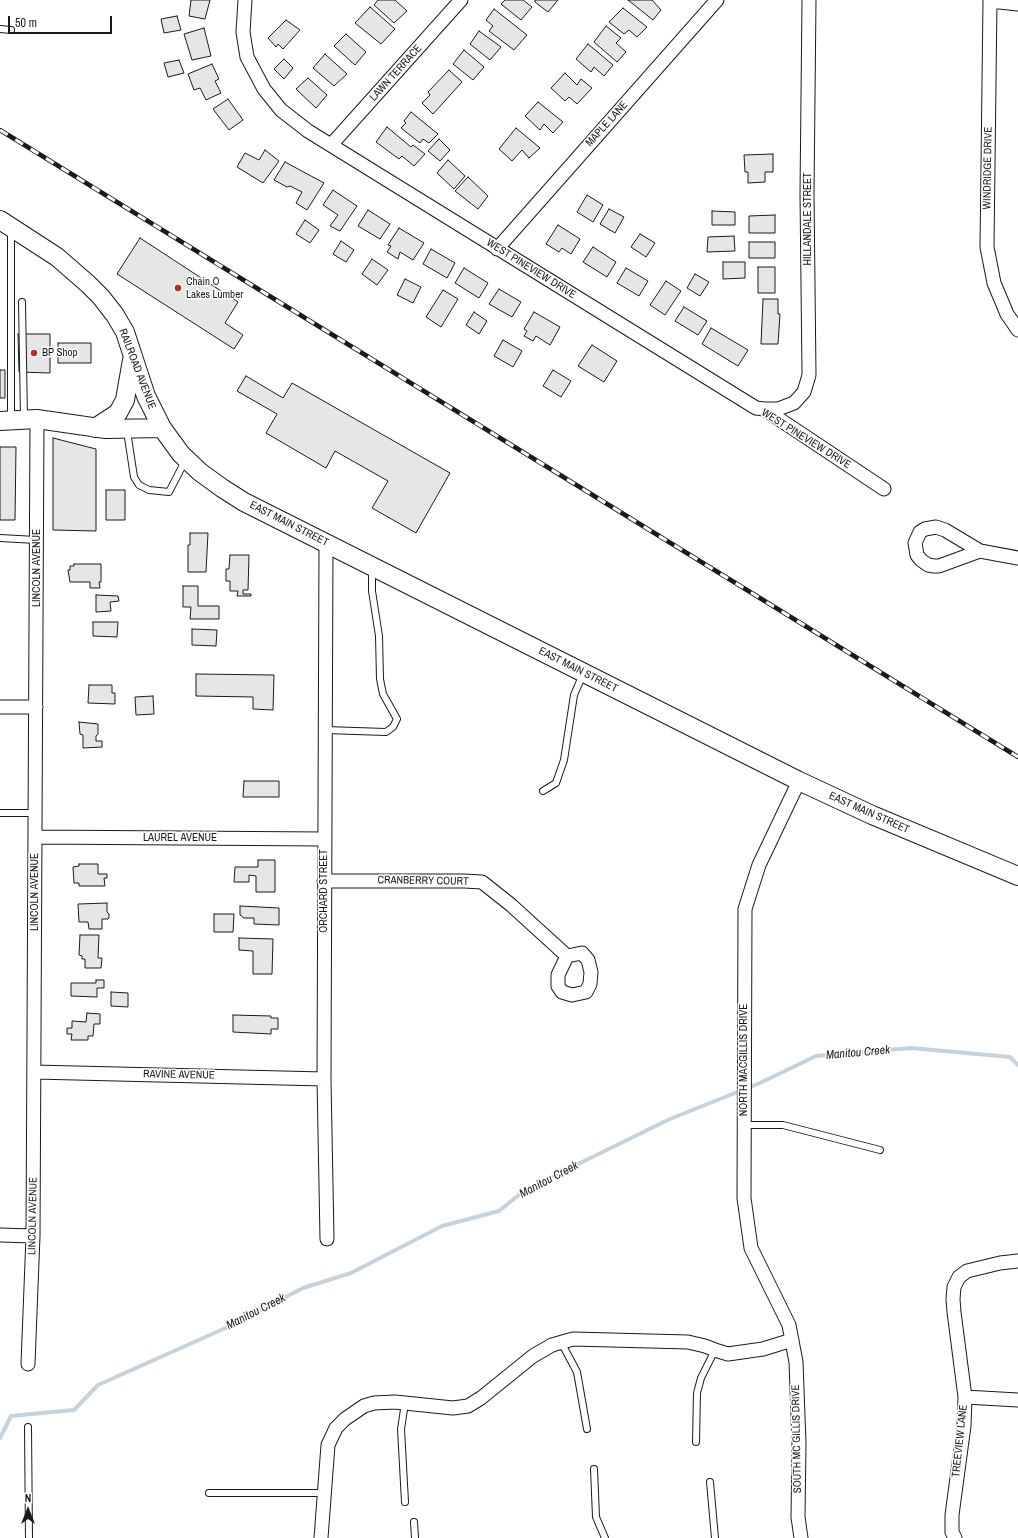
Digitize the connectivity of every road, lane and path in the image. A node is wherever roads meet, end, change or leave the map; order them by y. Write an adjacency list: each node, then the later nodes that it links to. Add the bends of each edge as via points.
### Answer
1 (245, 0): 9 (street, WEST PINEVIEW DRIVE, via 243,32 247,57 264,89 281,110)
2 (461, 0): 9 (street, LAWN TERRACE)
3 (717, 0): 11 (street, MAPLE LANE)
4 (809, 0): 15 (street, HILLANDALE STREET, via 809,375 804,392 794,403 778,409)
5 (990, 1): 6 (street); 13 (street, WINDRIDGE DRIVE, via 987,247 994,282)
6 (1018, 4)
7 (0, 29): 8 (lane)
8 (11, 30)
9 (331, 145): 11 (street, WEST PINEVIEW DRIVE)
10 (6, 224): 14 (main road, RAILROAD AVENUE, via 57,257 101,297 125,332); 16 (lane)
11 (497, 249): 15 (street, WEST PINEVIEW DRIVE, via 756,408)
12 (22, 302): 16 (lane)
13 (1018, 330)
14 (133, 357): 17 (main road, via 125,400 118,412); 18 (main road, RAILROAD AVENUE, via 146,396)
15 (764, 410): 21 (street, WEST PINEVIEW DRIVE)
16 (18, 420): 17 (main road); 23 (street, LINCOLN AVENUE)
17 (95, 428): 19 (main road)
18 (162, 428): 19 (main road); 20 (main road, EAST MAIN STREET)
19 (127, 429): 20 (lane, via 134,478 139,485 149,490 169,492)
20 (186, 459): 24 (main road, EAST MAIN STREET, via 238,498)
21 (884, 489)
22 (0, 538): 23 (lane)
23 (37, 540): 30 (street, LINCOLN AVENUE)
24 (326, 543): 27 (main road, EAST MAIN STREET); 31 (street, ORCHARD STREET)
25 (980, 551): 26 (street)
26 (1018, 558)
27 (372, 566): 28 (main road, EAST MAIN STREET); 31 (lane, via 372,591 379,636 380,679 383,694 397,719 393,727 386,732)
28 (584, 673): 32 (main road, EAST MAIN STREET); 33 (lane, via 574,695 564,760 556,783)
29 (0, 708): 30 (street)
30 (36, 708): 35 (street, LINCOLN AVENUE)
31 (325, 730): 37 (street, ORCHARD STREET)
32 (799, 781): 38 (main road, EAST MAIN STREET, via 872,815); 43 (street, NORTH MACGILLIS DRIVE, via 759,865 745,909)
33 (543, 791)
34 (0, 813): 35 (lane)
35 (36, 813): 36 (street, LINCOLN AVENUE)
36 (36, 837): 37 (street, LAUREL AVENUE); 41 (street, LINCOLN AVENUE)
37 (324, 839): 39 (street, ORCHARD STREET)
38 (1018, 876)
39 (324, 881): 40 (street, CRANBERRY COURT, via 482,882 511,904); 42 (street, ORCHARD STREET)
40 (567, 956)
41 (34, 1072): 42 (street, RAVINE AVENUE); 46 (street, LINCOLN AVENUE)
42 (324, 1079): 47 (street, ORCHARD STREET)
43 (744, 1126): 44 (lane, via 783,1124); 49 (street, NORTH MACGILLIS DRIVE, via 744,1198 752,1248 789,1325)
44 (880, 1150)
45 (0, 1235): 46 (street)
46 (34, 1236): 52 (street, LINCOLN AVENUE)
47 (327, 1239)
48 (1018, 1261): 53 (street, TREEVIEW LANE, via 967,1271 959,1277 954,1288 955,1320)
49 (792, 1340): 51 (street, via 742,1353 728,1354); 70 (street, SOUTH MC GILLIS DRIVE, via 796,1362 798,1517)
50 (561, 1342): 51 (street, via 574,1338 688,1342); 55 (street, via 533,1356 468,1406 453,1408); 57 (lane, via 577,1372)
51 (715, 1350): 58 (lane, via 701,1378 697,1393)
52 (28, 1364)
53 (965, 1397): 54 (street); 71 (street, TREEVIEW LANE, via 964,1426 952,1515 952,1532)
54 (1018, 1400)
55 (405, 1403): 62 (street, via 374,1403 364,1406 336,1428 328,1445); 63 (lane, via 401,1430)
56 (28, 1427): 65 (lane)
57 (587, 1429)
58 (696, 1442)
59 (594, 1469): 68 (lane, via 596,1518)
60 (710, 1482): 69 (lane)
61 (209, 1493): 62 (lane)
62 (324, 1493): 66 (street)
63 (405, 1502)
64 (414, 1522): 67 (lane)
65 (29, 1538)
66 (321, 1538)
67 (415, 1538)
68 (605, 1538)
69 (715, 1538)
70 (801, 1538)
71 (955, 1538)

